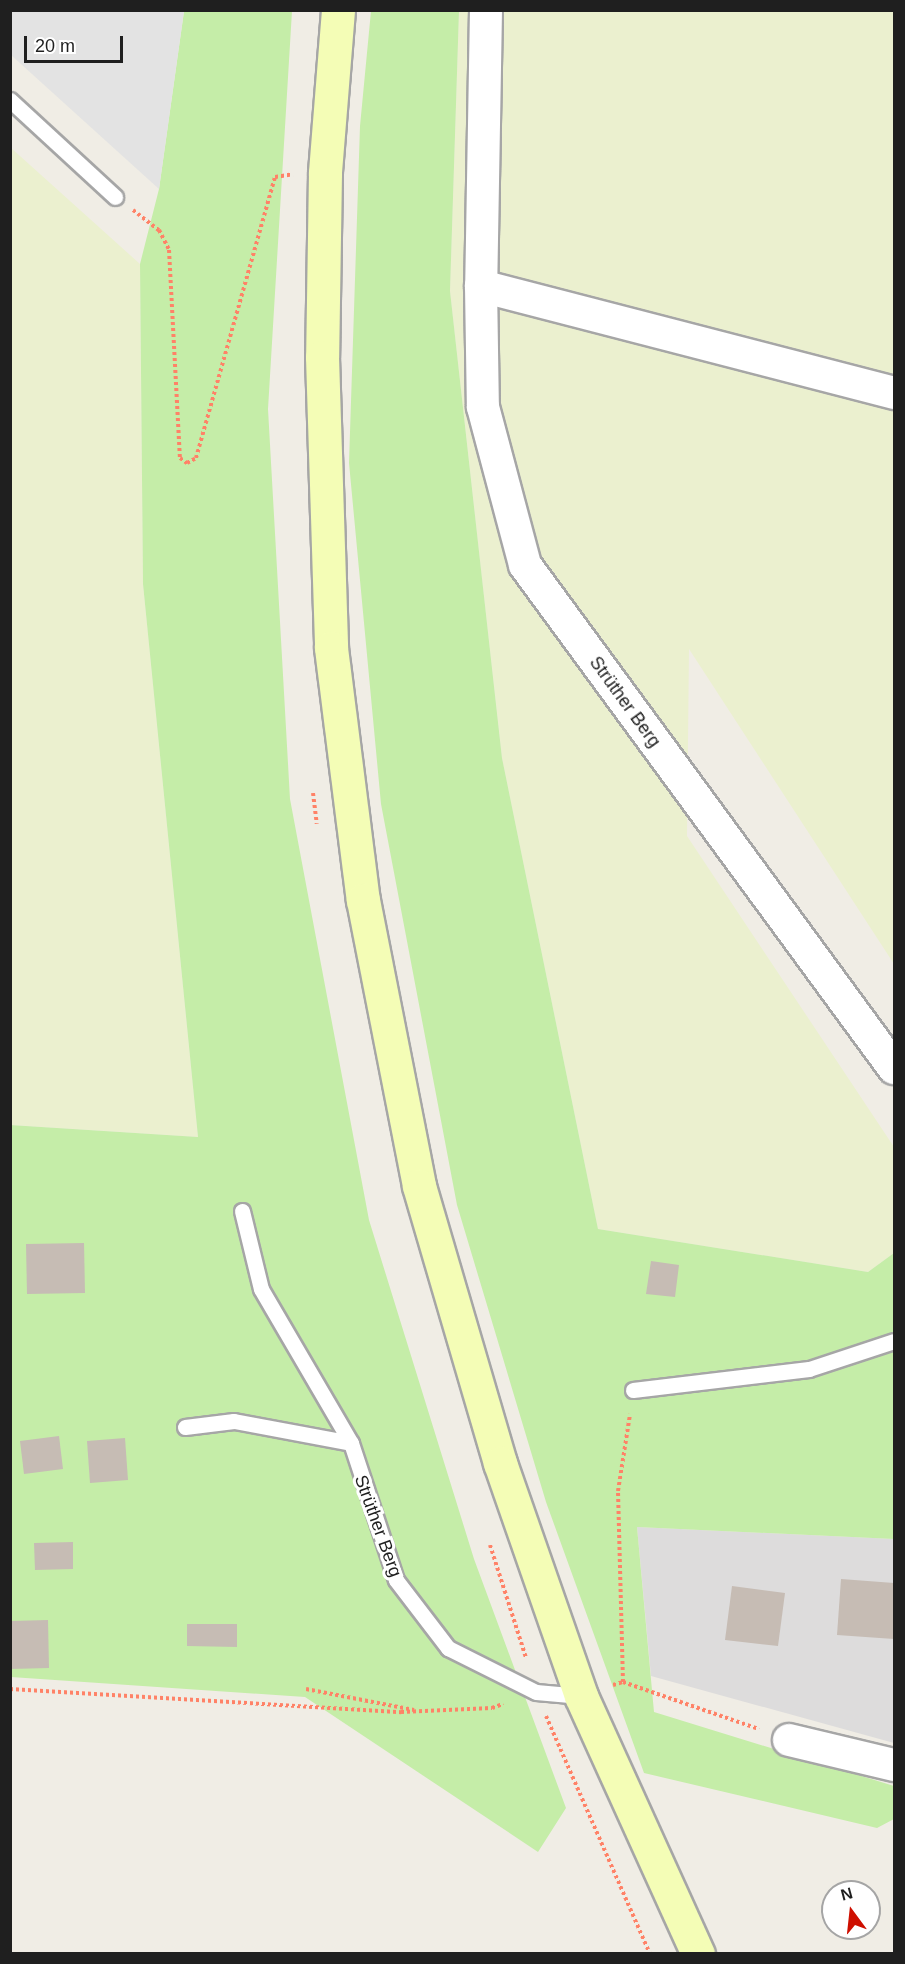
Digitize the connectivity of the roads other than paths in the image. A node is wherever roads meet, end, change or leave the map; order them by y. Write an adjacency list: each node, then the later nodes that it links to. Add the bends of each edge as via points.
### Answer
1 (338, 10): 13 (main road, via 325,173 323,380 331,648 363,900 419,1186 500,1463)
2 (486, 10): 5 (street, Strüther Berg)
3 (10, 100): 4 (lane)
4 (115, 197)
5 (480, 286): 6 (street); 7 (street, Strüther Berg, via 483,407 525,566)
6 (894, 393)
7 (894, 1068)
8 (242, 1211): 12 (lane, Strüther Berg, via 261,1289)
9 (894, 1341): 10 (lane, via 809,1369)
10 (633, 1390)
11 (185, 1427): 12 (lane, via 234,1421)
12 (351, 1443): 13 (lane, Strüther Berg, via 396,1580 448,1648 536,1692)
13 (581, 1696): 16 (main road)
14 (789, 1740): 15 (street)
15 (894, 1765)
16 (698, 1953)

